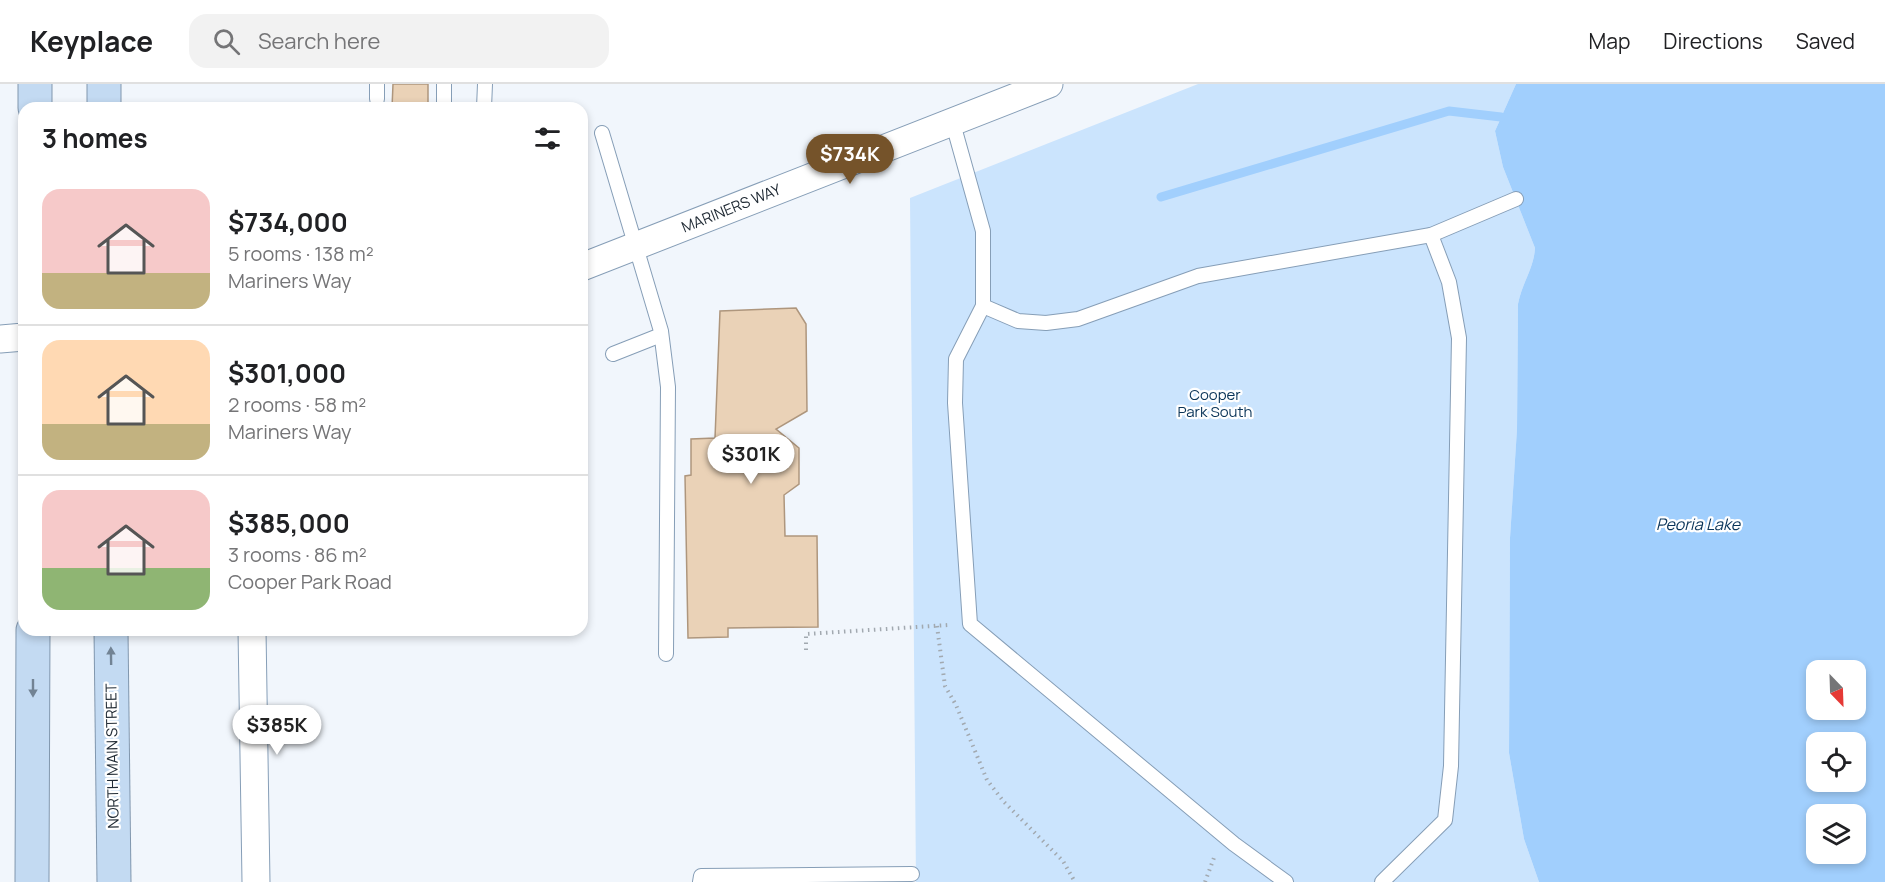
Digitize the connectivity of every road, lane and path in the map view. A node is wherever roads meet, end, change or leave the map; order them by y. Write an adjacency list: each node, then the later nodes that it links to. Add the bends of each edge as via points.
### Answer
1 (35, 84): 8 (highway)
2 (104, 84): 9 (highway)
3 (377, 84): 7 (lane)
4 (444, 84): 10 (lane)
5 (485, 84): 11 (lane)
6 (1043, 85): 12 (street, MARINERS WAY)
7 (377, 99)
8 (35, 102)
9 (104, 102)
10 (444, 102)
11 (484, 102)
12 (952, 120): 16 (street, MARINERS WAY); 18 (lane, via 983,231)
13 (602, 133): 16 (lane)
14 (1516, 199): 15 (lane)
15 (1431, 235): 18 (lane, via 1198,276 1078,319 1018,321); 37 (lane, via 1449,282 1459,338 1451,766 1445,820)
16 (637, 246): 17 (street, MARINERS WAY); 19 (lane)
17 (588, 265)
18 (983, 306): 23 (lane, via 956,359 955,403)
19 (661, 335): 22 (lane); 29 (lane, via 668,387)
20 (18, 338): 21 (street)
21 (0, 339)
22 (613, 354)
23 (970, 624): 24 (path); 36 (lane, via 1234,844)
24 (937, 626): 28 (path, via 806,634); 35 (path, via 945,686 987,780 1063,861)
25 (33, 636): 31 (highway, one-way to 31)
26 (111, 636): 32 (highway, NORTH MAIN STREET, one-way to 26)
27 (252, 636): 33 (street)
28 (806, 650)
29 (666, 654)
30 (912, 874): 34 (lane, via 700,876)
31 (32, 882)
32 (114, 882)
33 (256, 882)
34 (700, 882)
35 (1075, 882)
36 (1286, 882)
37 (1382, 882)

